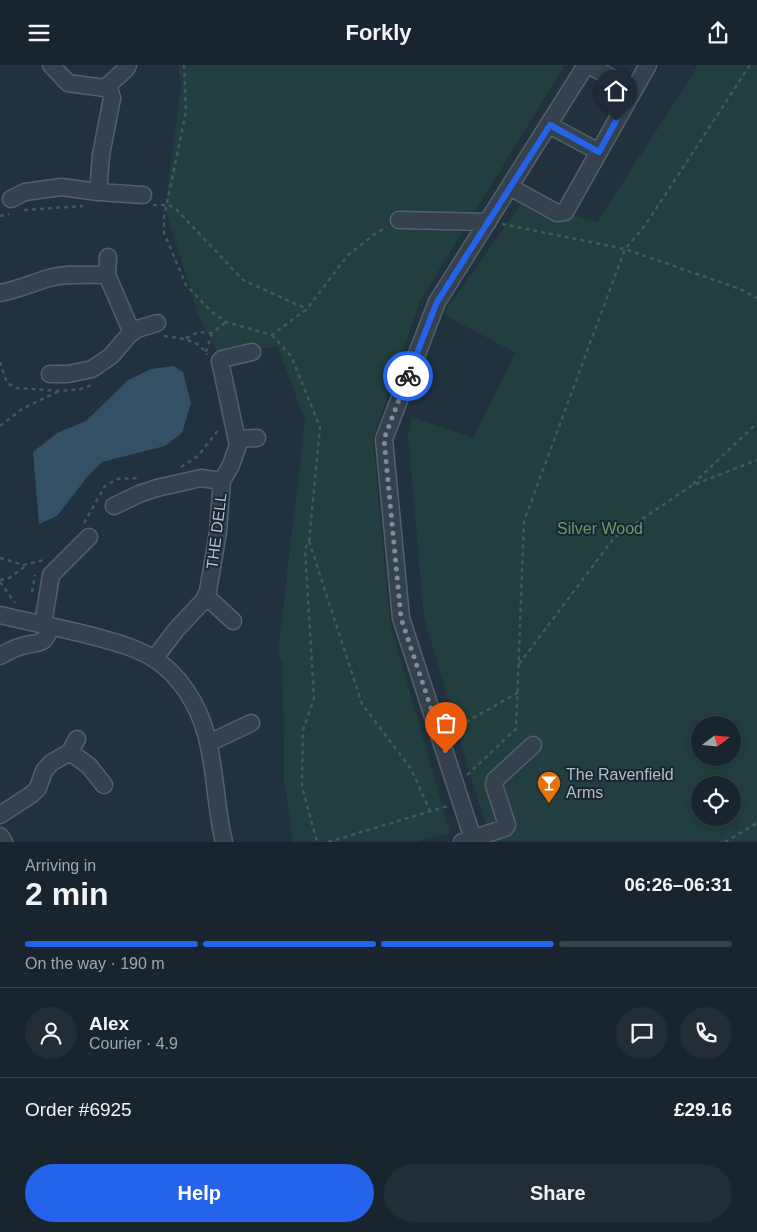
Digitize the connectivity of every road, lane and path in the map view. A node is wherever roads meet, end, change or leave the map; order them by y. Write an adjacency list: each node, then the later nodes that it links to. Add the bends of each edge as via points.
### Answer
1 (128, 65): 7 (street)
2 (184, 65): 14 (path, via 186,112)
3 (588, 65): 8 (street); 9 (street)
4 (648, 65): 8 (street)
5 (750, 65): 21 (path, via 644,227)
6 (52, 67): 7 (street, via 68,83)
7 (105, 88): 12 (street, via 112,98)
8 (633, 90): 10 (street)
9 (550, 125): 10 (street); 11 (street)
10 (599, 152): 11 (street, via 565,212 557,213)
11 (510, 187): 20 (street)
12 (98, 192): 13 (street); 15 (street, via 60,187 25,192)
13 (146, 200): 14 (path)
14 (168, 205): 26 (path, via 175,208 243,280); 27 (path, via 164,233 186,285 212,312)
15 (13, 206): 18 (path)
16 (85, 206): 17 (path)
17 (22, 211)
18 (0, 215)
19 (399, 220): 20 (street); 26 (path, via 347,256)
20 (488, 222): 21 (path); 67 (street, via 437,302 384,439 401,618)
21 (625, 249): 25 (path, via 740,289); 64 (path, via 524,521)
22 (108, 257): 23 (street)
23 (107, 275): 24 (street, via 64,275); 29 (street)
24 (0, 293)
25 (757, 298)
26 (307, 309): 31 (path)
27 (226, 321): 30 (path); 31 (path)
28 (158, 330): 29 (street, via 137,329); 32 (path)
29 (132, 333): 37 (street, via 92,369)
30 (212, 333): 32 (path, via 199,332); 33 (path)
31 (272, 335): 52 (path, via 291,357 320,427)
32 (186, 338): 33 (path)
33 (206, 352): 35 (path)
34 (252, 352): 44 (street, THE DELL, via 220,361)
35 (209, 359)
36 (0, 362): 39 (path, via 7,383 16,388)
37 (50, 374)
38 (96, 383): 39 (path, via 81,389)
39 (60, 391): 41 (path, via 22,409)
40 (757, 423): 49 (path)
41 (0, 427)
42 (220, 428): 46 (path, via 198,457)
43 (257, 438): 44 (street)
44 (237, 439): 48 (street, THE DELL, via 236,451)
45 (757, 460): 49 (path)
46 (175, 469)
47 (142, 477): 51 (path, via 117,479 105,486)
48 (222, 481): 50 (street, via 201,478 157,488); 57 (street, THE DELL, via 218,533)
49 (691, 486): 64 (path, via 614,537)
50 (114, 507)
51 (86, 531): 61 (street, via 50,575)
52 (308, 541): 73 (path, via 362,704 411,769); 80 (path, via 305,549 314,699 303,730 302,787)
53 (0, 558): 55 (path)
54 (48, 558): 55 (path)
55 (27, 565): 56 (path)
56 (0, 581): 58 (path)
57 (206, 596): 60 (street); 63 (street, THE DELL)
58 (18, 606)
59 (0, 615): 61 (street)
60 (233, 621)
61 (47, 625): 62 (street, via 47,637 41,643 21,646); 63 (street, via 115,643)
62 (0, 656)
63 (154, 659): 68 (street, via 185,688 196,706)
64 (518, 665): 65 (path)
65 (519, 692): 67 (path); 71 (path, via 516,729)
66 (251, 723): 68 (street)
67 (440, 737): 71 (street)
68 (209, 743): 79 (street)
69 (533, 745): 77 (street, via 495,780 507,825)
70 (104, 785): 74 (street, via 74,746 44,771 38,788 32,794)
71 (456, 785): 72 (street)
72 (461, 802): 73 (path); 77 (street)
73 (430, 811): 81 (path)
74 (0, 815)
75 (757, 823): 82 (path)
76 (0, 837): 78 (street)
77 (470, 841)
78 (4, 842)
79 (224, 842)
80 (316, 842)
81 (328, 842)
82 (725, 842)

